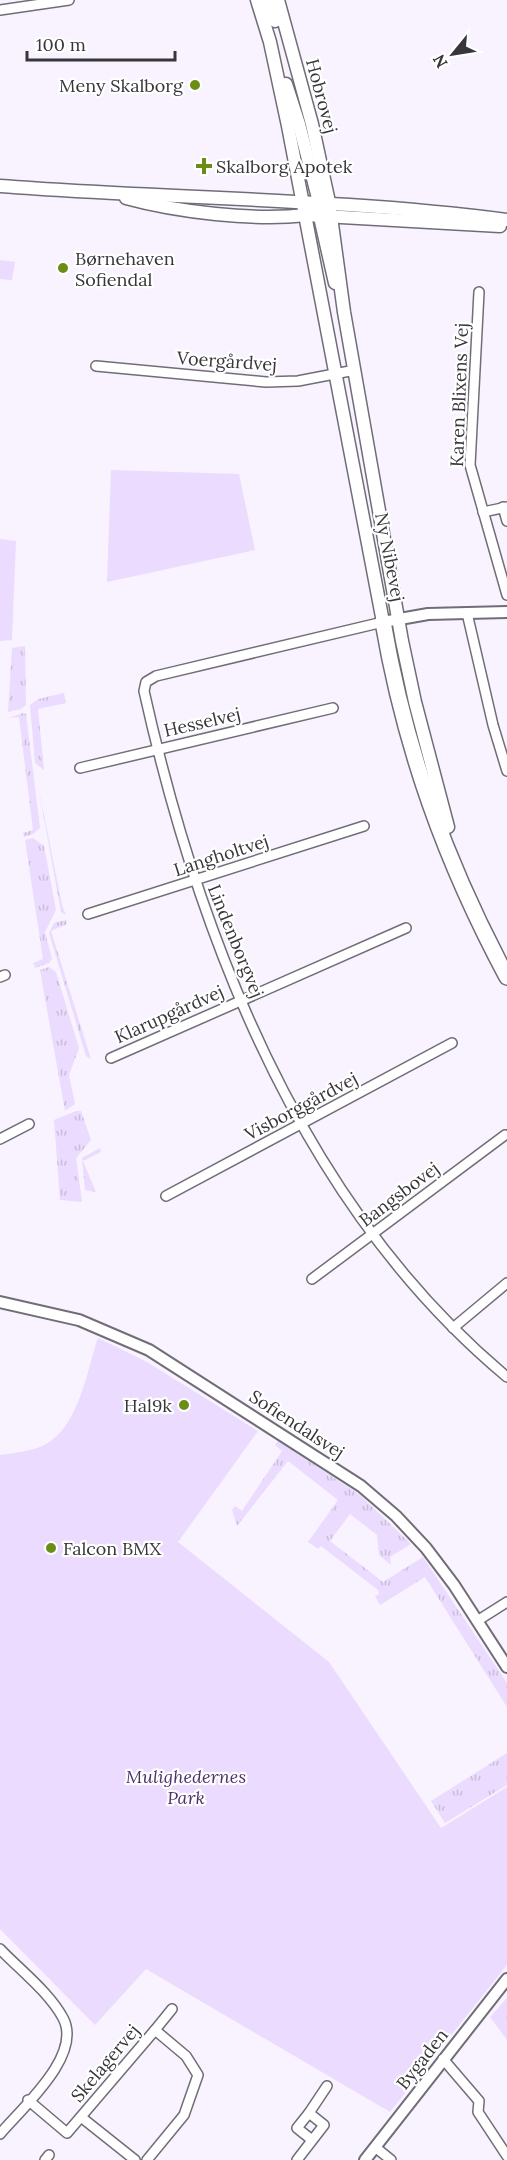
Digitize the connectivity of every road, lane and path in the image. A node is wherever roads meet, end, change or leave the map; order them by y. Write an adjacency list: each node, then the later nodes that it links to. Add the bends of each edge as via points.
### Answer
1 (69, 0): 5 (street)
2 (257, 0): 9 (main road, Hobrovej)
3 (269, 0): 6 (main road)
4 (278, 0): 6 (main road, Hobrovej)
5 (0, 10)
6 (300, 80): 9 (main road, Hobrovej)
7 (0, 186): 8 (main road)
8 (109, 194): 9 (main road); 9 (main road, via 164,208 284,218)
9 (318, 209): 10 (main road, via 423,210); 11 (main road); 14 (main road, Ny Nibevej); 15 (main road, Ny Nibevej)
10 (507, 220)
11 (507, 225)
12 (479, 292): 17 (street, Karen Blixens Vej, via 470,465)
13 (96, 366): 15 (street, Voergårdvej, via 266,382)
14 (355, 370): 15 (street, Voergårdvej); 22 (main road, Ny Nibevej)
15 (336, 374): 23 (main road, Ny Nibevej)
16 (505, 507): 17 (street); 18 (street)
17 (483, 512): 19 (street, Karen Blixens Vej)
18 (507, 521)
19 (507, 595)
20 (507, 612): 21 (street)
21 (467, 613): 22 (street); 26 (street)
22 (399, 619): 23 (street); 30 (main road, Ny Nibevej, via 415,702)
23 (383, 622): 25 (street, Lindenborgvej, via 156,676 146,682 144,691); 32 (highway, Ny Nibevej, via 423,789 443,845)
24 (333, 708): 25 (street, Hesselvej)
25 (157, 749): 27 (street, Hesselvej); 31 (street, Lindenborgvej)
26 (504, 753): 28 (street)
27 (80, 768)
28 (507, 771)
29 (364, 826): 31 (street, Langholtvej)
30 (448, 827): 32 (highway, Ny Nibevej)
31 (195, 880): 33 (street, Langholtvej); 36 (street, Lindenborgvej)
32 (468, 896): 35 (highway, Ny Nibevej)
33 (88, 914)
34 (406, 928): 36 (street, Klarupgårdvej)
35 (507, 977)
36 (241, 1000): 38 (street, Klarupgårdvej); 40 (street, Lindenborgvej)
37 (452, 1043): 40 (street, Visborggårdvej)
38 (111, 1058)
39 (29, 1124): 42 (street)
40 (303, 1124): 43 (street, Visborggårdvej); 44 (street, Lindenborgvej)
41 (506, 1135): 44 (street, Bangsbovej)
42 (0, 1139)
43 (166, 1196)
44 (372, 1234): 45 (street, Bangsbovej); 48 (street, Lindenborgvej)
45 (312, 1279)
46 (507, 1283): 48 (street)
47 (0, 1302): 51 (street, Sofiendalsvej, via 79,1320 150,1350 334,1467 396,1516 431,1555)
48 (453, 1328): 49 (street, Lindenborgvej)
49 (507, 1377)
50 (507, 1602): 51 (street)
51 (477, 1621): 52 (street, Sofiendalsvej)
52 (507, 1667)
53 (0, 1949): 59 (street, Skelagervej, via 52,2004 67,2030 61,2062)
54 (507, 1979): 57 (street, Bygaden)
55 (172, 2009): 56 (street, Skelagervej)
56 (155, 2030): 61 (street, Skelagervej); 67 (street, Skelagervej, via 186,2056 198,2075 184,2115)
57 (443, 2059): 64 (street, Bygaden); 65 (street, via 479,2102 478,2112)
58 (327, 2086): 60 (street)
59 (28, 2100): 61 (street, Skelagervej, via 67,2133); 62 (street, Skelagervej)
60 (309, 2113): 63 (street, via 324,2125); 63 (street, via 297,2128)
61 (81, 2117): 66 (street, Skelagervej)
62 (0, 2134)
63 (312, 2140): 68 (street)
64 (375, 2147): 69 (street, Bygaden); 70 (street)
65 (507, 2156)
66 (135, 2160)
67 (147, 2160)
68 (297, 2160)
69 (365, 2160)
70 (391, 2160)

